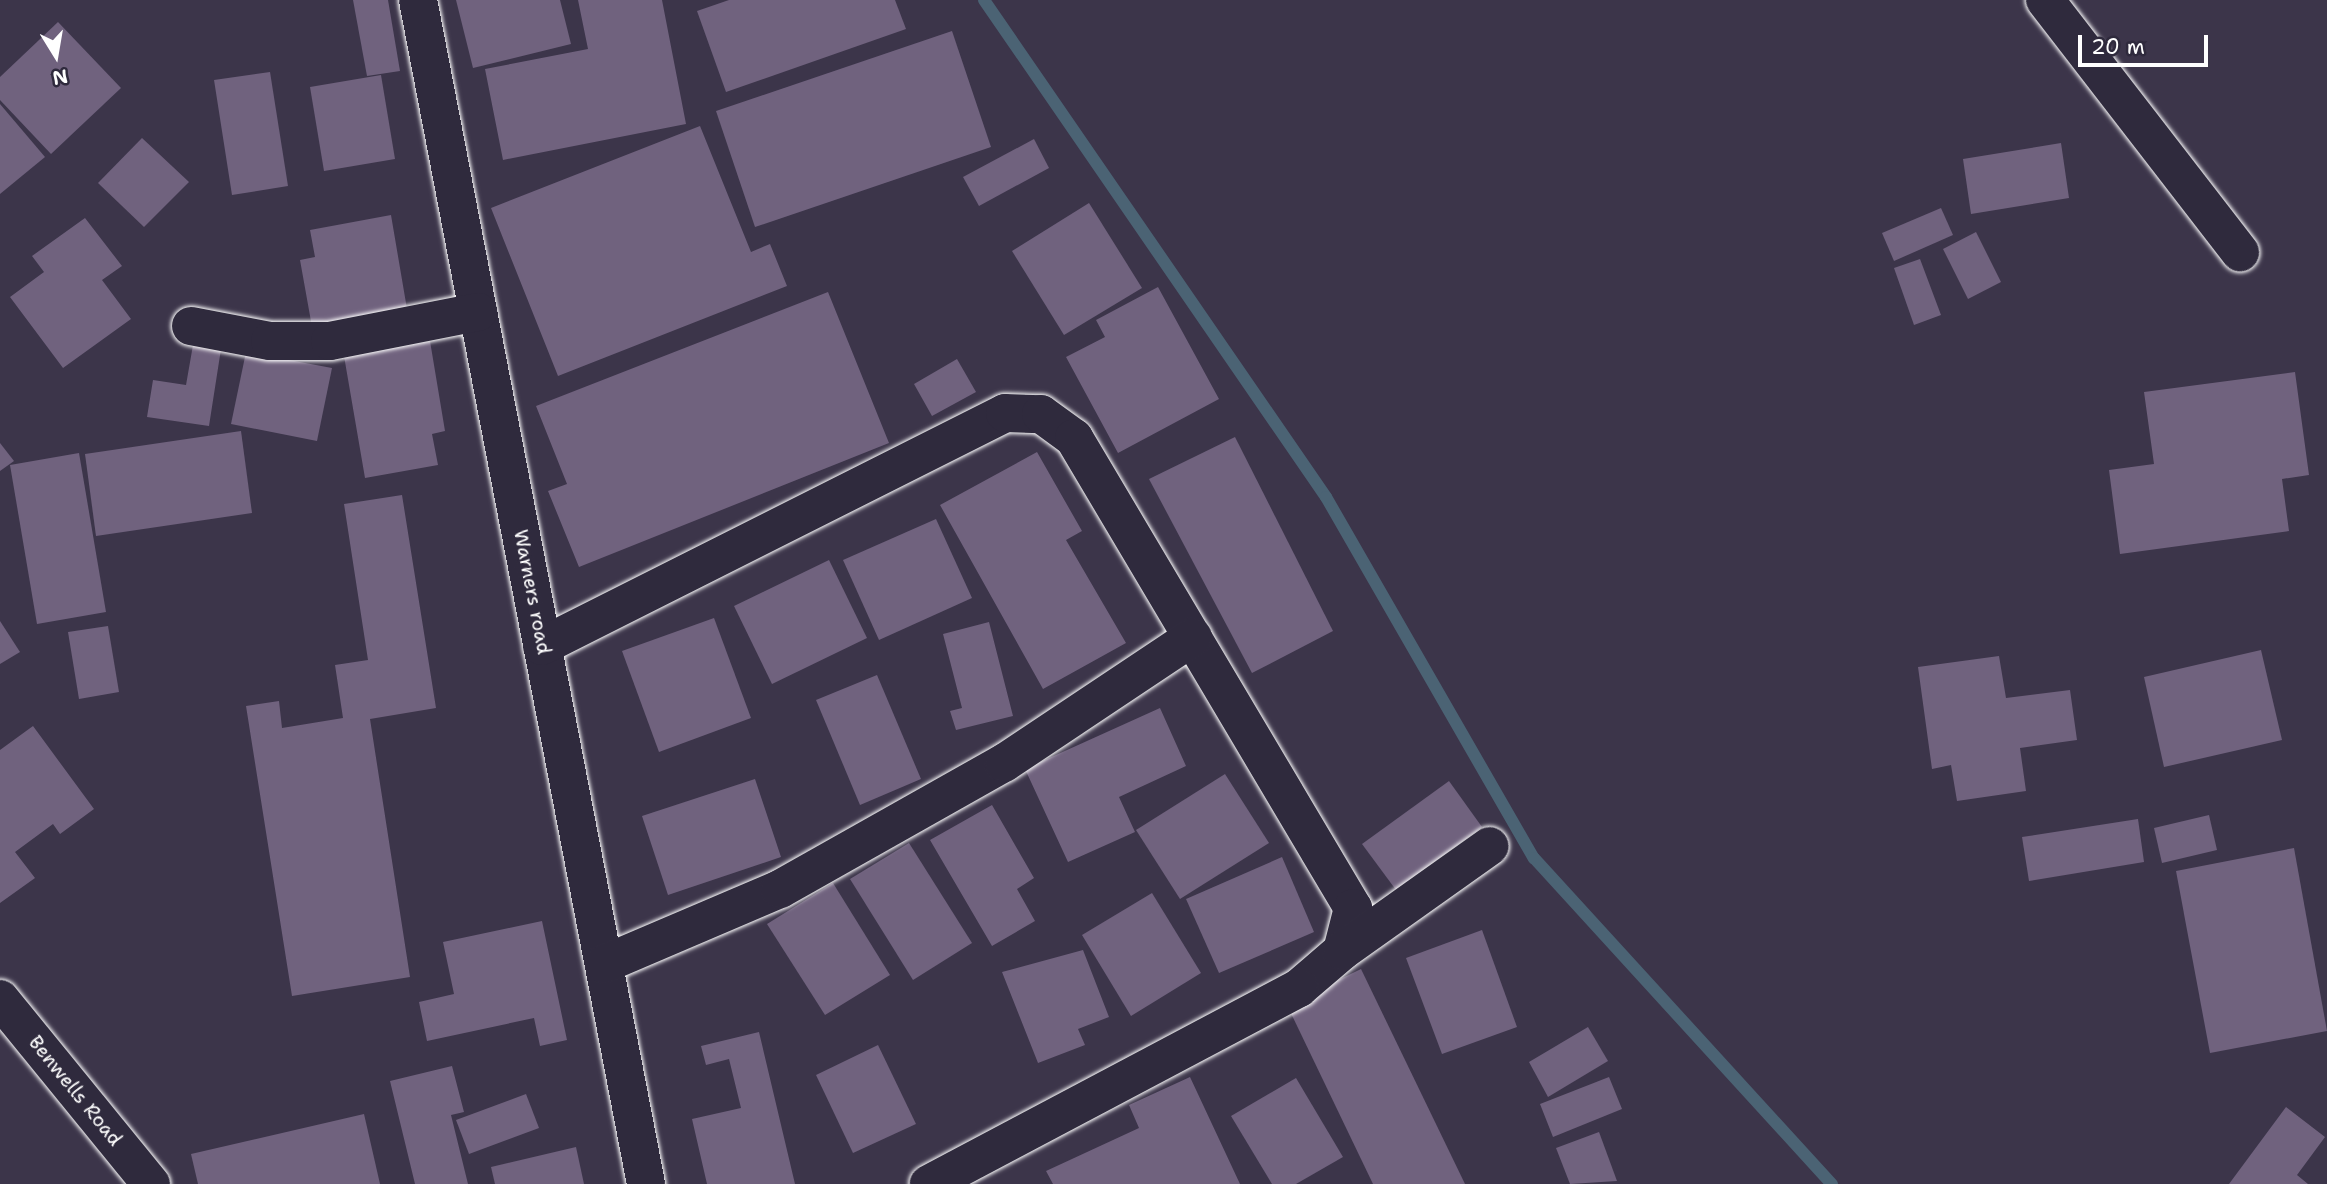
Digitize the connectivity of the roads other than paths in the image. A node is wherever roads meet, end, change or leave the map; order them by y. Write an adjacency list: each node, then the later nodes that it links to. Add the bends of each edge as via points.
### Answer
1 (418, 0): 4 (street, Warners road)
2 (2045, 0): 3 (street)
3 (2240, 252)
4 (478, 312): 5 (street, via 330,341 270,341); 7 (street, Warners road)
5 (191, 326)
6 (1193, 638): 7 (street, via 1074,439 1041,414 1005,413); 9 (street, via 1353,908); 10 (street, via 1004,764 792,883)
7 (542, 646): 10 (street, Warners road)
8 (1490, 846): 9 (street)
9 (1342, 951): 14 (street, via 1299,988)
10 (604, 964): 13 (street, Warners road)
11 (0, 999): 12 (street, Benwells Road)
12 (151, 1184)
13 (646, 1184)
14 (929, 1184)

